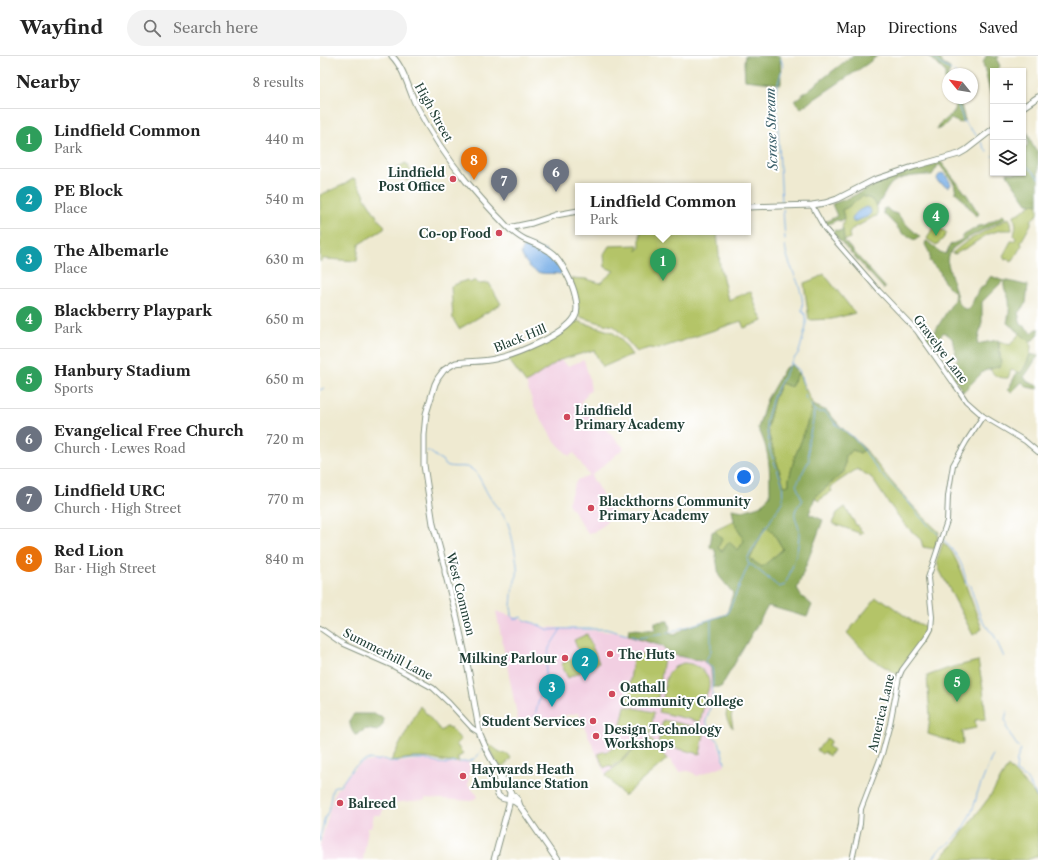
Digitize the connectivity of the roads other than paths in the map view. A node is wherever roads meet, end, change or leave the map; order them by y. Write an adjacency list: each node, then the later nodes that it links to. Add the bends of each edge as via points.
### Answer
1 (392, 56): 8 (main road, High Street, via 433,135 479,197)
2 (1038, 97): 3 (main road)
3 (1026, 105)
4 (990, 131): 5 (main road, via 960,154 874,180 836,200)
5 (812, 205): 6 (main road); 11 (street, Gravelye Lane, via 825,228 917,331 966,401)
6 (751, 207)
7 (575, 212): 8 (main road, via 513,227)
8 (511, 230): 9 (main road, High Street, via 554,254 573,288)
9 (575, 317): 10 (main road, Black Hill, via 551,337 512,354 490,360 456,363 448,367 435,384)
10 (426, 414): 14 (main road, West Common, via 424,465 433,524 457,618)
11 (983, 416): 12 (street, Gravelye Lane, via 1025,441); 22 (street, America Lane, via 953,465 947,521 928,578 931,628 899,677 882,754 861,809)
12 (1038, 452)
13 (320, 628): 14 (street, Summerhill Lane, via 343,644 393,666 433,688)
14 (480, 733): 15 (main road, West Common)
15 (500, 775): 16 (main road); 17 (main road, West Common)
16 (498, 788): 17 (main road, via 499,795); 17 (main road, via 502,785)
17 (508, 796): 18 (main road, via 518,800); 19 (main road)
18 (519, 805): 19 (main road, via 512,804); 21 (main road)
19 (507, 808): 20 (main road)
20 (494, 860)
21 (556, 860)
22 (852, 860)

